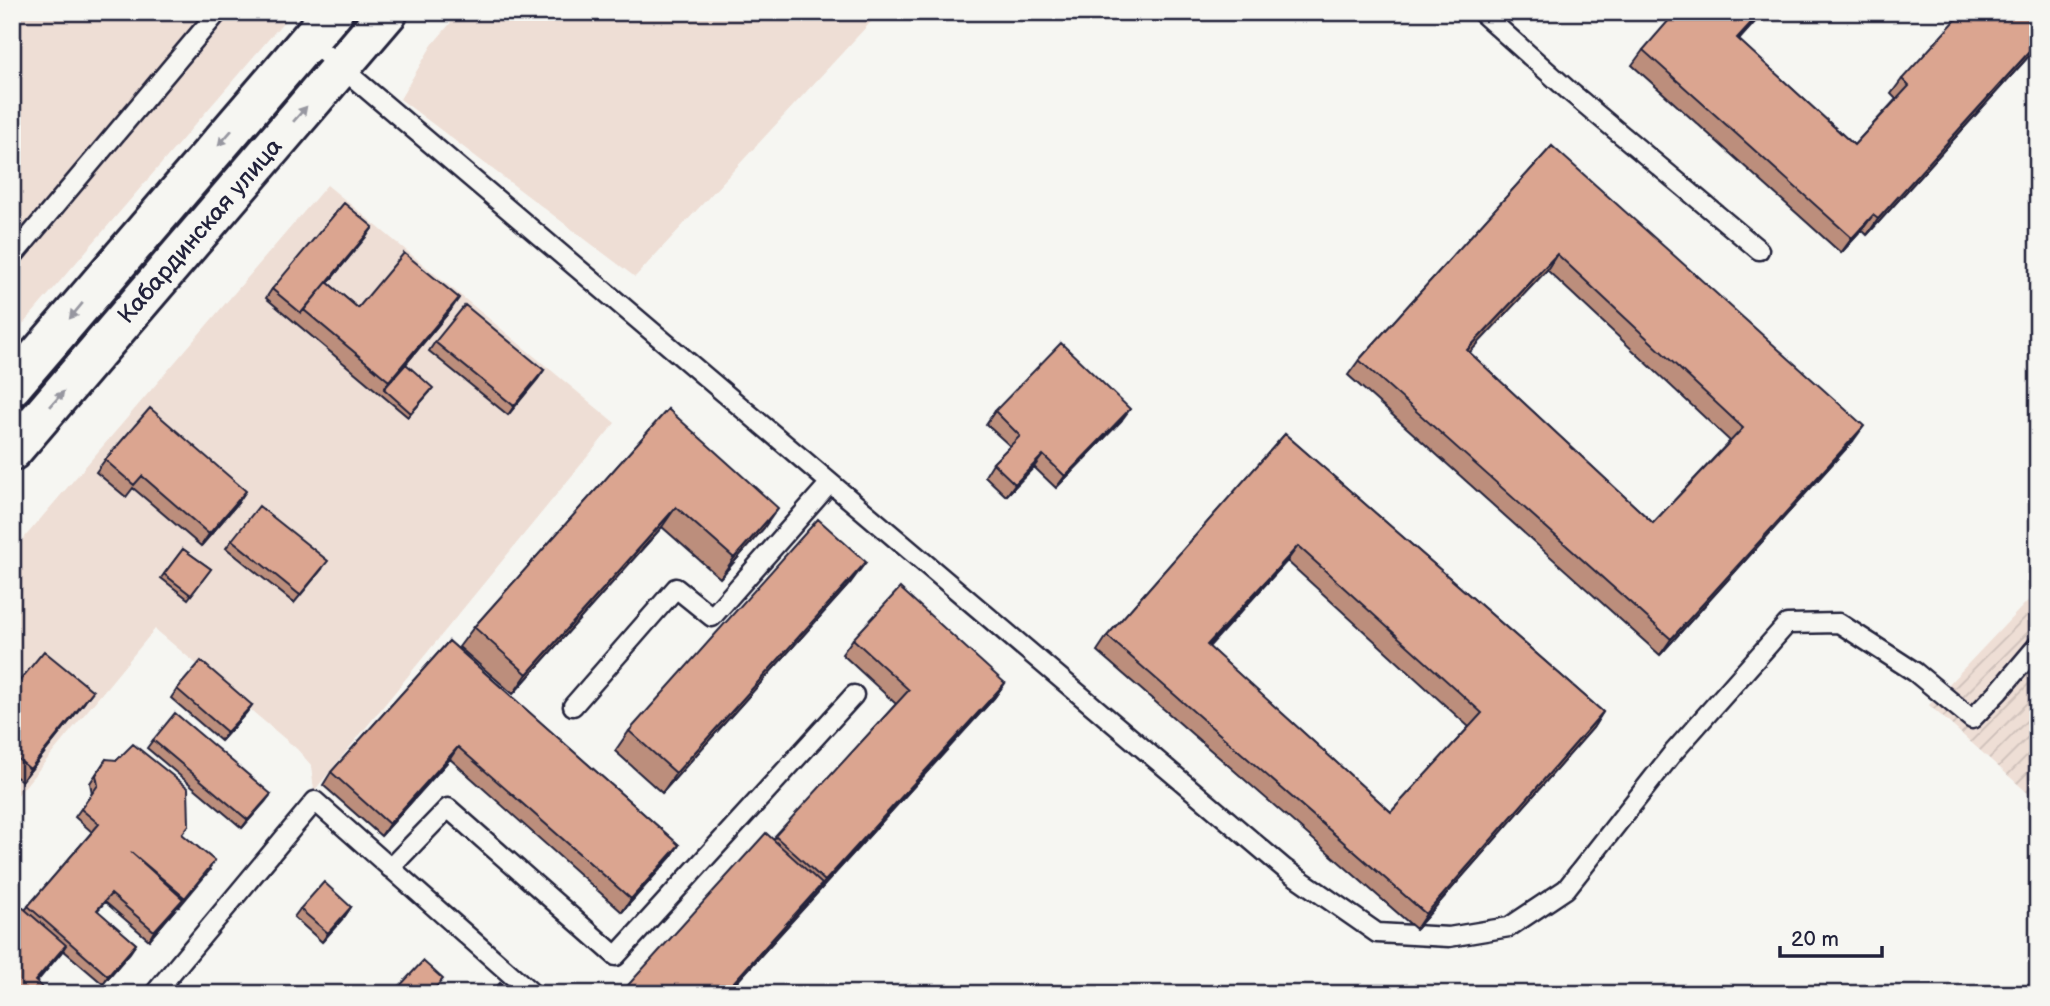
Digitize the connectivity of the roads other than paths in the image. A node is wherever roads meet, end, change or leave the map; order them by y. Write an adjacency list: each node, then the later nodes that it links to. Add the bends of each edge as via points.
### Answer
1 (218, 12): 7 (lane)
2 (388, 12): 5 (main road, Кабардинская улица)
3 (1481, 12): 6 (lane)
4 (321, 26): 5 (lane); 8 (main road, Кабардинская улица, one-way to 8)
5 (342, 66): 9 (main road, Кабардинская улица, one-way to 5); 10 (lane)
6 (1759, 250)
7 (12, 257)
8 (12, 386)
9 (12, 451)
10 (830, 483): 11 (lane, via 1285,869 1377,933 1449,937 1509,927 1566,889 1672,754 1787,624 1839,623 1915,671 1972,719); 13 (lane, via 712,617 676,588)
11 (2038, 645)
12 (854, 695): 14 (lane, via 616,956 448,808)
13 (573, 706)
14 (390, 868): 15 (lane, via 315,801); 16 (lane)
15 (155, 994)
16 (533, 994)

